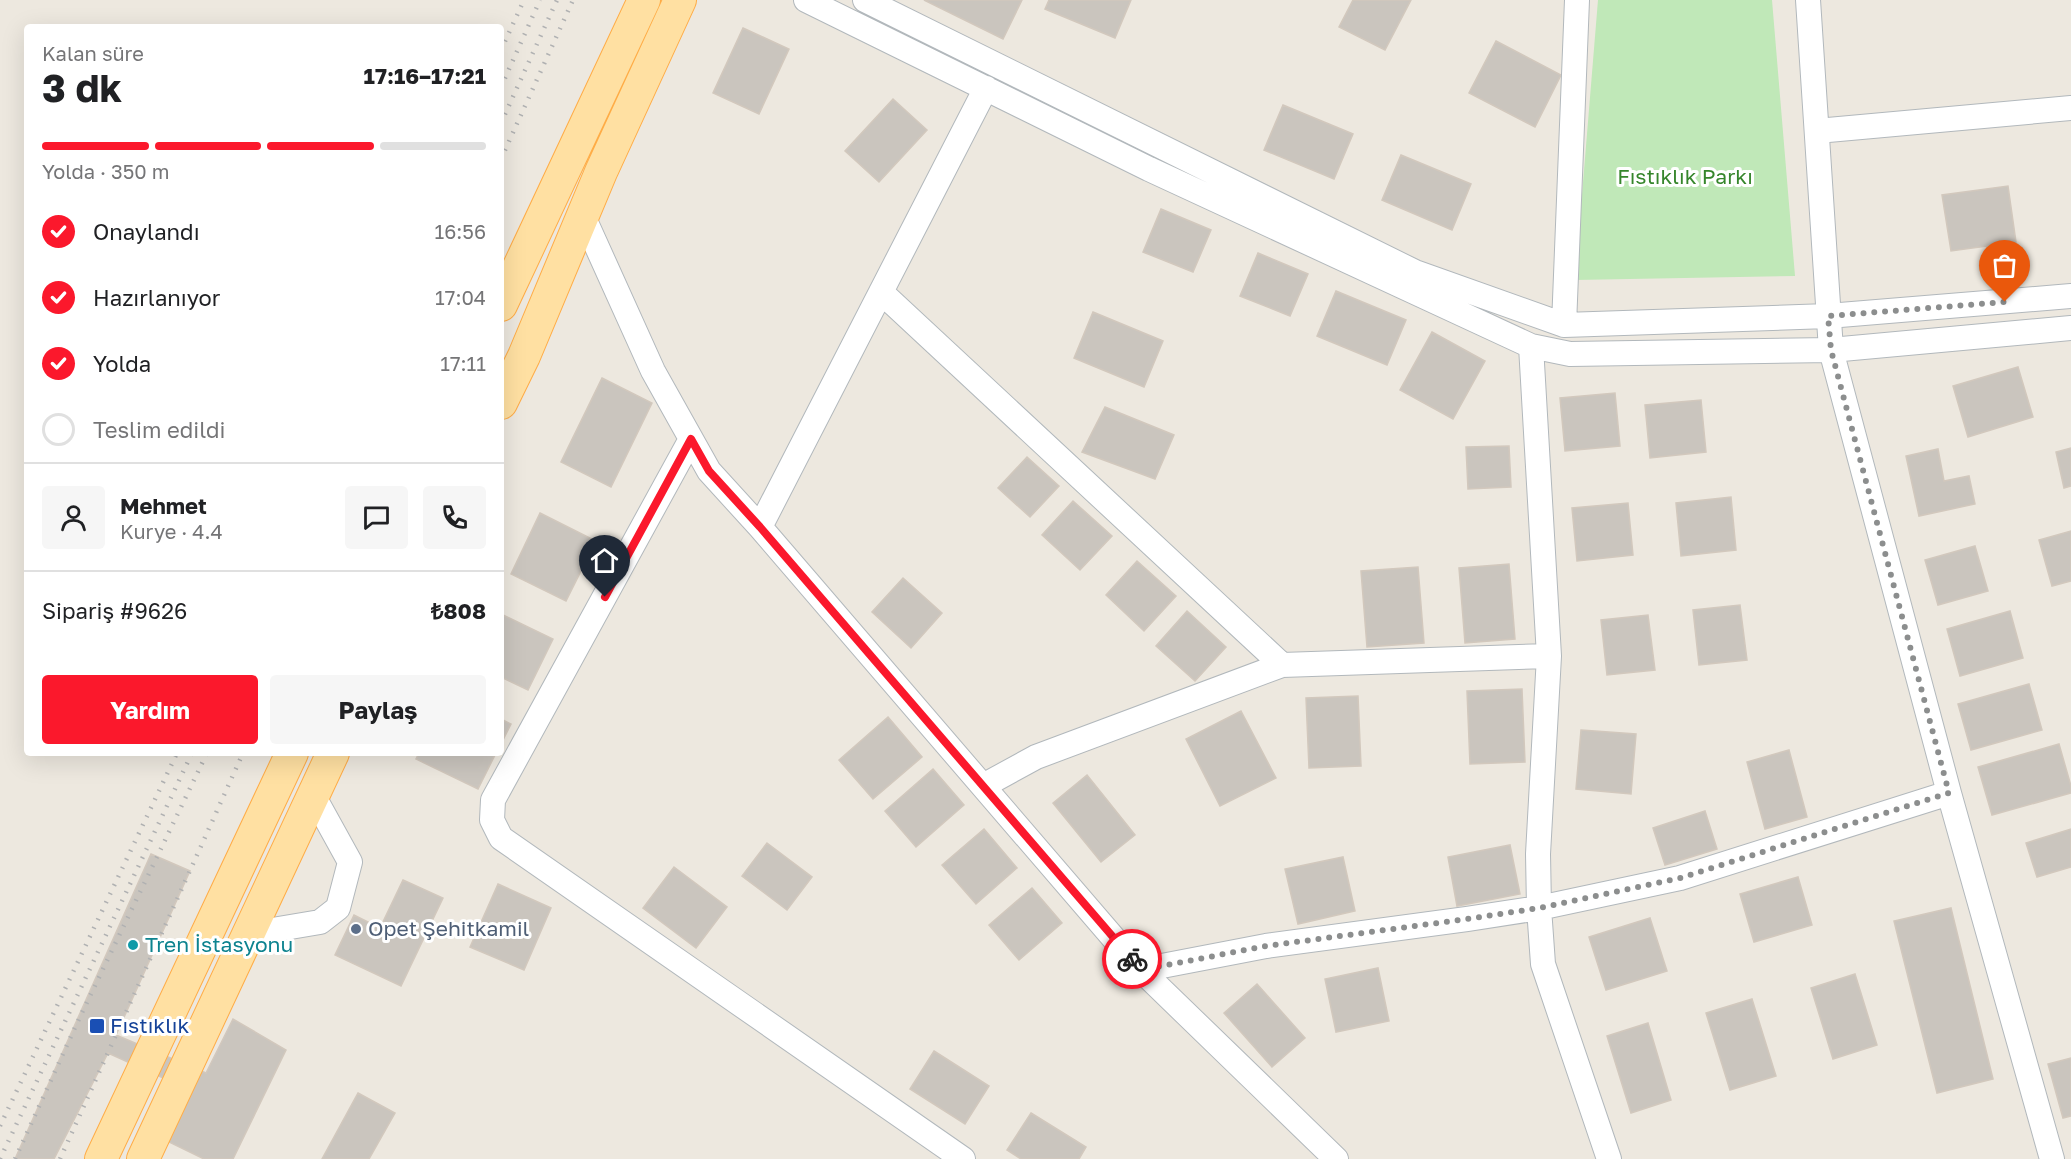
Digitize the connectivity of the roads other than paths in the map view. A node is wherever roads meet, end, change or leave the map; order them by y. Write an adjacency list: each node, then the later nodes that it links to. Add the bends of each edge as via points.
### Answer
1 (644, 0): 14 (main road)
2 (680, 0): 11 (main road)
3 (806, 0): 8 (street)
4 (864, 0): 7 (street)
5 (1578, 0): 16 (street)
6 (1808, 0): 10 (street)
7 (891, 6): 16 (street, via 1415,272)
8 (986, 88): 12 (street); 18 (street, via 1149,169)
9 (2071, 108): 10 (street)
10 (1817, 131): 15 (street)
11 (583, 216): 20 (main road); 21 (street, via 653,370)
12 (881, 292): 22 (street); 24 (street)
13 (2071, 296): 15 (street)
14 (504, 299)
15 (1828, 316): 16 (street); 19 (street)
16 (1564, 324)
17 (2071, 328): 19 (street)
18 (1531, 346): 19 (street, via 1570,354); 23 (street)
19 (1831, 350): 28 (street)
20 (504, 397)
21 (691, 439): 22 (street, via 709,471); 35 (street, via 493,800 492,820 501,838 510,845)
22 (760, 527): 27 (street)
23 (1549, 656): 24 (street); 30 (street, via 1538,854)
24 (1282, 665): 27 (street, via 1036,758)
25 (291, 756): 33 (main road)
26 (332, 756): 29 (main road)
27 (983, 786): 32 (street)
28 (1949, 793): 30 (street, via 1680,878); 38 (street)
29 (313, 795): 31 (main road); 31 (street, via 350,862 338,908 320,922)
30 (1539, 908): 32 (street, via 1266,946); 37 (street, via 1543,964)
31 (249, 933): 34 (main road)
32 (1141, 970): 36 (street)
33 (101, 1159)
34 (143, 1159)
35 (963, 1159)
36 (1336, 1159)
37 (1608, 1159)
38 (2052, 1159)

